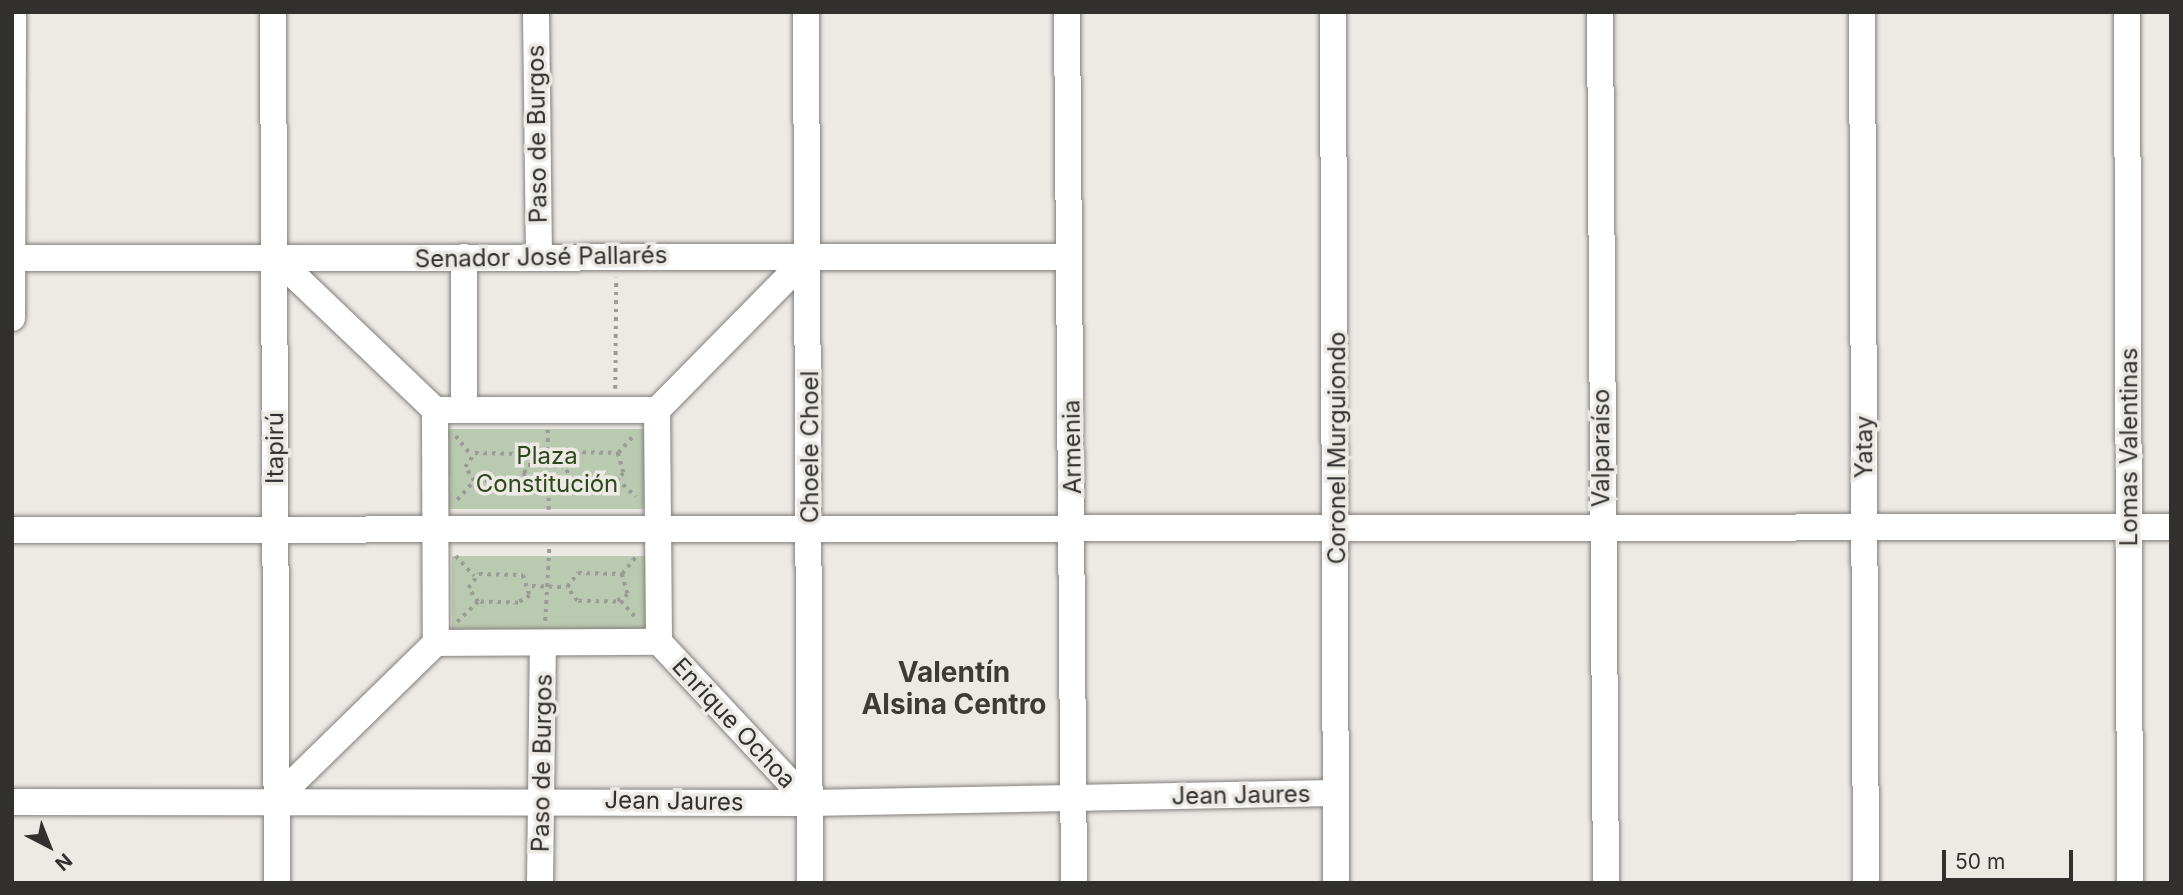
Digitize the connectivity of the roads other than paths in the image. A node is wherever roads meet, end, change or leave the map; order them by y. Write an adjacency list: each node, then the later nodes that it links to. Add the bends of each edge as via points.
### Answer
1 (13, 12): 14 (street)
2 (273, 12): 15 (street, Itapirú)
3 (536, 12): 10 (street, Paso de Burgos)
4 (806, 12): 11 (street, Choele Choel)
5 (1067, 12): 13 (street, Armenia)
6 (1333, 12): 21 (street, Coronel Murguiondo)
7 (1600, 12): 22 (street, Valparaíso)
8 (1862, 12): 23 (street, Yatay)
9 (2127, 12): 24 (street, Lomas Valentinas)
10 (539, 256): 11 (street, Senador José Pallarés); 12 (street, Senador José Pallarés)
11 (808, 256): 13 (street, Senador José Pallarés); 18 (street); 29 (street, Choele Choel)
12 (464, 257): 15 (street, Senador José Pallarés); 17 (street)
13 (1069, 257): 30 (street, Armenia)
14 (12, 258): 15 (street, Senador José Pallarés); 16 (street)
15 (276, 258): 19 (street); 26 (street, Itapirú)
16 (12, 318)
17 (464, 407): 18 (street); 19 (street)
18 (657, 410): 28 (street)
19 (435, 411): 27 (street)
20 (2171, 527): 24 (street)
21 (1339, 528): 22 (street); 30 (street); 34 (street, Coronel Murguiondo)
22 (1601, 528): 23 (street); 45 (street, Valparaíso)
23 (1865, 528): 24 (street); 46 (street, Yatay)
24 (2129, 528): 47 (street, Lomas Valentinas)
25 (12, 530): 26 (street)
26 (274, 530): 27 (street); 35 (street, Itapirú)
27 (432, 530): 28 (street); 32 (street)
28 (659, 530): 29 (street); 31 (street)
29 (811, 530): 30 (street); 39 (street, Choele Choel)
30 (1073, 532): 36 (street, Armenia)
31 (659, 642): 33 (street); 39 (street, Enrique Ochoa)
32 (436, 643): 33 (street); 35 (street)
33 (544, 643): 37 (street, Paso de Burgos)
34 (1335, 793): 36 (street, Jean Jaures); 44 (street, Coronel Murguiondo)
35 (278, 797): 37 (street, Jean Jaures); 38 (street, Jean Jaures); 40 (street, Itapirú)
36 (1073, 799): 39 (street, Jean Jaures); 43 (street, Armenia)
37 (541, 800): 39 (street, Jean Jaures); 41 (street, Paso de Burgos)
38 (12, 802)
39 (809, 803): 42 (street, Choele Choel)
40 (277, 883)
41 (540, 883)
42 (810, 883)
43 (1074, 883)
44 (1336, 883)
45 (1606, 883)
46 (1867, 883)
47 (2130, 883)

